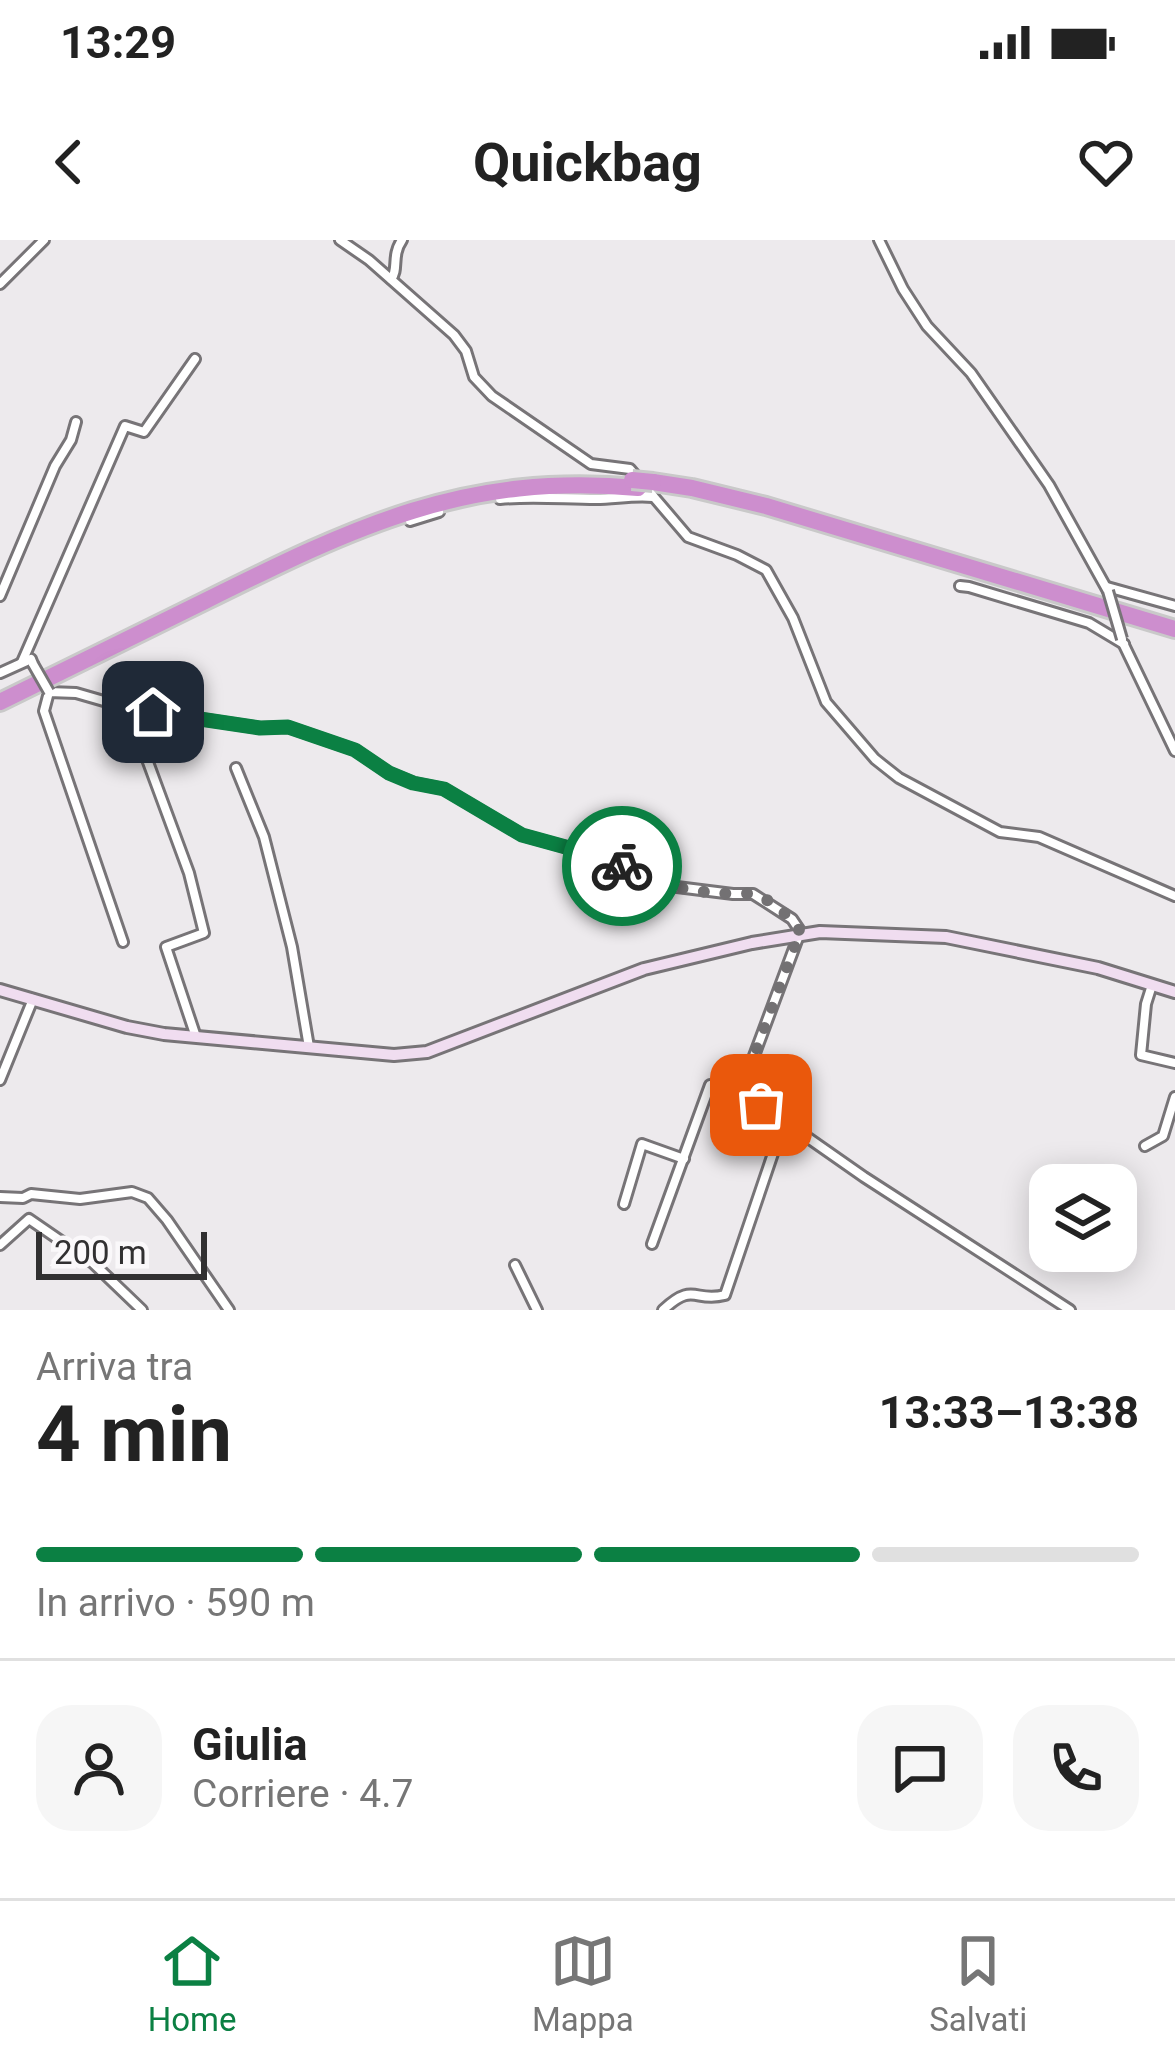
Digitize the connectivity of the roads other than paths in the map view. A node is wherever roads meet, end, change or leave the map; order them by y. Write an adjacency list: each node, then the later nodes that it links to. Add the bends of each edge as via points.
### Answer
1 (44, 240): 6 (street)
2 (340, 240): 5 (street)
3 (402, 240): 5 (street)
4 (879, 240): 12 (street, via 927,326 971,373 1049,485)
5 (392, 279): 9 (street, via 454,335 493,396 591,464 629,470)
6 (0, 284)
7 (195, 359): 17 (street, via 144,432 125,426)
8 (76, 422): 13 (street)
9 (647, 488): 10 (street, via 602,500 497,499); 15 (highway, via 692,488 766,506); 19 (highway, via 556,477 390,507); 21 (highway, via 503,490 394,515); 25 (street, via 688,537 766,570 826,702 898,778 1000,832 1039,837)
10 (410, 520)
11 (960, 586): 16 (street, via 1089,623)
12 (1107, 589): 14 (street); 16 (street, bridge)
13 (0, 596)
14 (1175, 606)
15 (1175, 634)
16 (1123, 642): 23 (street)
17 (22, 662): 18 (street); 20 (street, bridge, via 31,659)
18 (0, 673)
19 (0, 692)
20 (49, 692): 22 (street); 27 (street, via 44,711)
21 (0, 701)
22 (128, 708): 26 (street, via 288,727 444,789 522,835 613,860 669,886 753,894 792,919); 32 (street, via 204,933 166,947)
23 (1175, 751)
24 (236, 768): 33 (street, via 264,837)
25 (1175, 896)
26 (801, 935): 28 (street, via 946,937); 33 (street, via 644,969 427,1052); 36 (street)
27 (123, 942)
28 (1152, 984): 30 (street); 34 (street, via 1141,1055)
29 (0, 990): 31 (street)
30 (1175, 992)
31 (33, 1000): 32 (street, via 128,1028); 35 (street)
32 (196, 1037): 33 (street)
33 (309, 1048)
34 (1175, 1064)
35 (0, 1079)
36 (739, 1096): 38 (street); 40 (street, via 710,1085)
37 (1175, 1097): 39 (street, via 1163,1136)
38 (784, 1121): 49 (street, via 725,1295 688,1294); 50 (street)
39 (1145, 1146)
40 (685, 1159): 42 (street, via 642,1144); 43 (street)
41 (0, 1196): 47 (street, via 148,1198)
42 (624, 1204)
43 (652, 1244)
44 (0, 1245): 46 (street, via 29,1219)
45 (515, 1265): 48 (street)
46 (142, 1310)
47 (229, 1310)
48 (537, 1310)
49 (663, 1310)
50 (1070, 1310)

